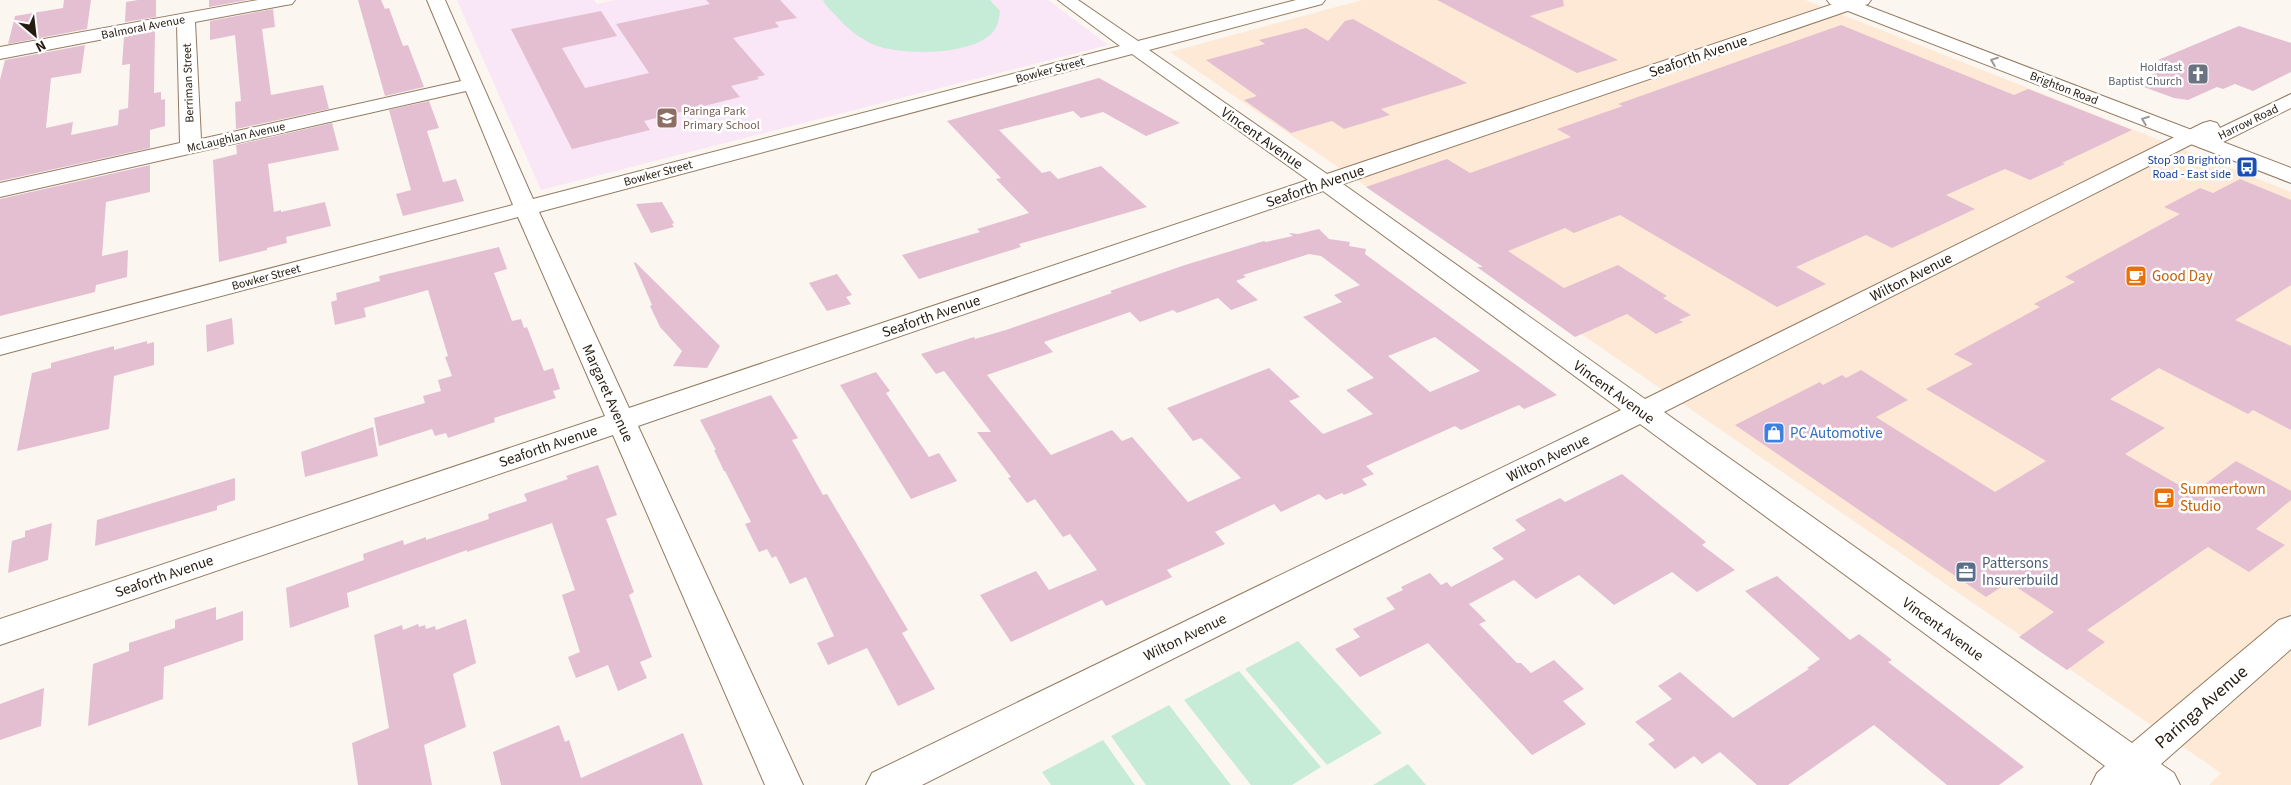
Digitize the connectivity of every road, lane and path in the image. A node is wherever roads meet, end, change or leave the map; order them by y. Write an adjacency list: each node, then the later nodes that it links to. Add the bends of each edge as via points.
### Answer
1 (286, 0): 7 (street, Balmoral Avenue)
2 (436, 0): 10 (street, Margaret Avenue)
3 (1067, 0): 8 (street, Vincent Avenue)
4 (1316, 0): 8 (street, Bowker Street)
5 (1878, 0): 12 (street, Brighton Road)
6 (1849, 2): 12 (street, Brighton Road, one-way to 6); 16 (street, Seaforth Avenue)
7 (186, 19): 9 (street, Balmoral Avenue); 13 (street, Berriman Street)
8 (1134, 48): 16 (street, Vincent Avenue); 18 (street, Bowker Street)
9 (0, 53)
10 (472, 84): 13 (street, McLaughlan Avenue); 18 (street, Margaret Avenue)
11 (2291, 100): 12 (street, Harrow Road)
12 (2208, 135): 14 (street, Brighton Road); 15 (street, Brighton Road); 20 (street, Wilton Avenue)
13 (191, 147): 17 (street, McLaughlan Avenue)
14 (2291, 158)
15 (2291, 176)
16 (1325, 182): 20 (street, Vincent Avenue); 21 (street, Seaforth Avenue)
17 (0, 190)
18 (525, 208): 19 (street, Bowker Street); 21 (street, Margaret Avenue)
19 (0, 347)
20 (1641, 412): 24 (street, Vincent Avenue); 26 (street, Wilton Avenue)
21 (621, 422): 23 (street, Seaforth Avenue); 25 (street, Margaret Avenue)
22 (2291, 628): 24 (street, Paringa Avenue)
23 (0, 632)
24 (2135, 779)
25 (784, 785)
26 (885, 785)

